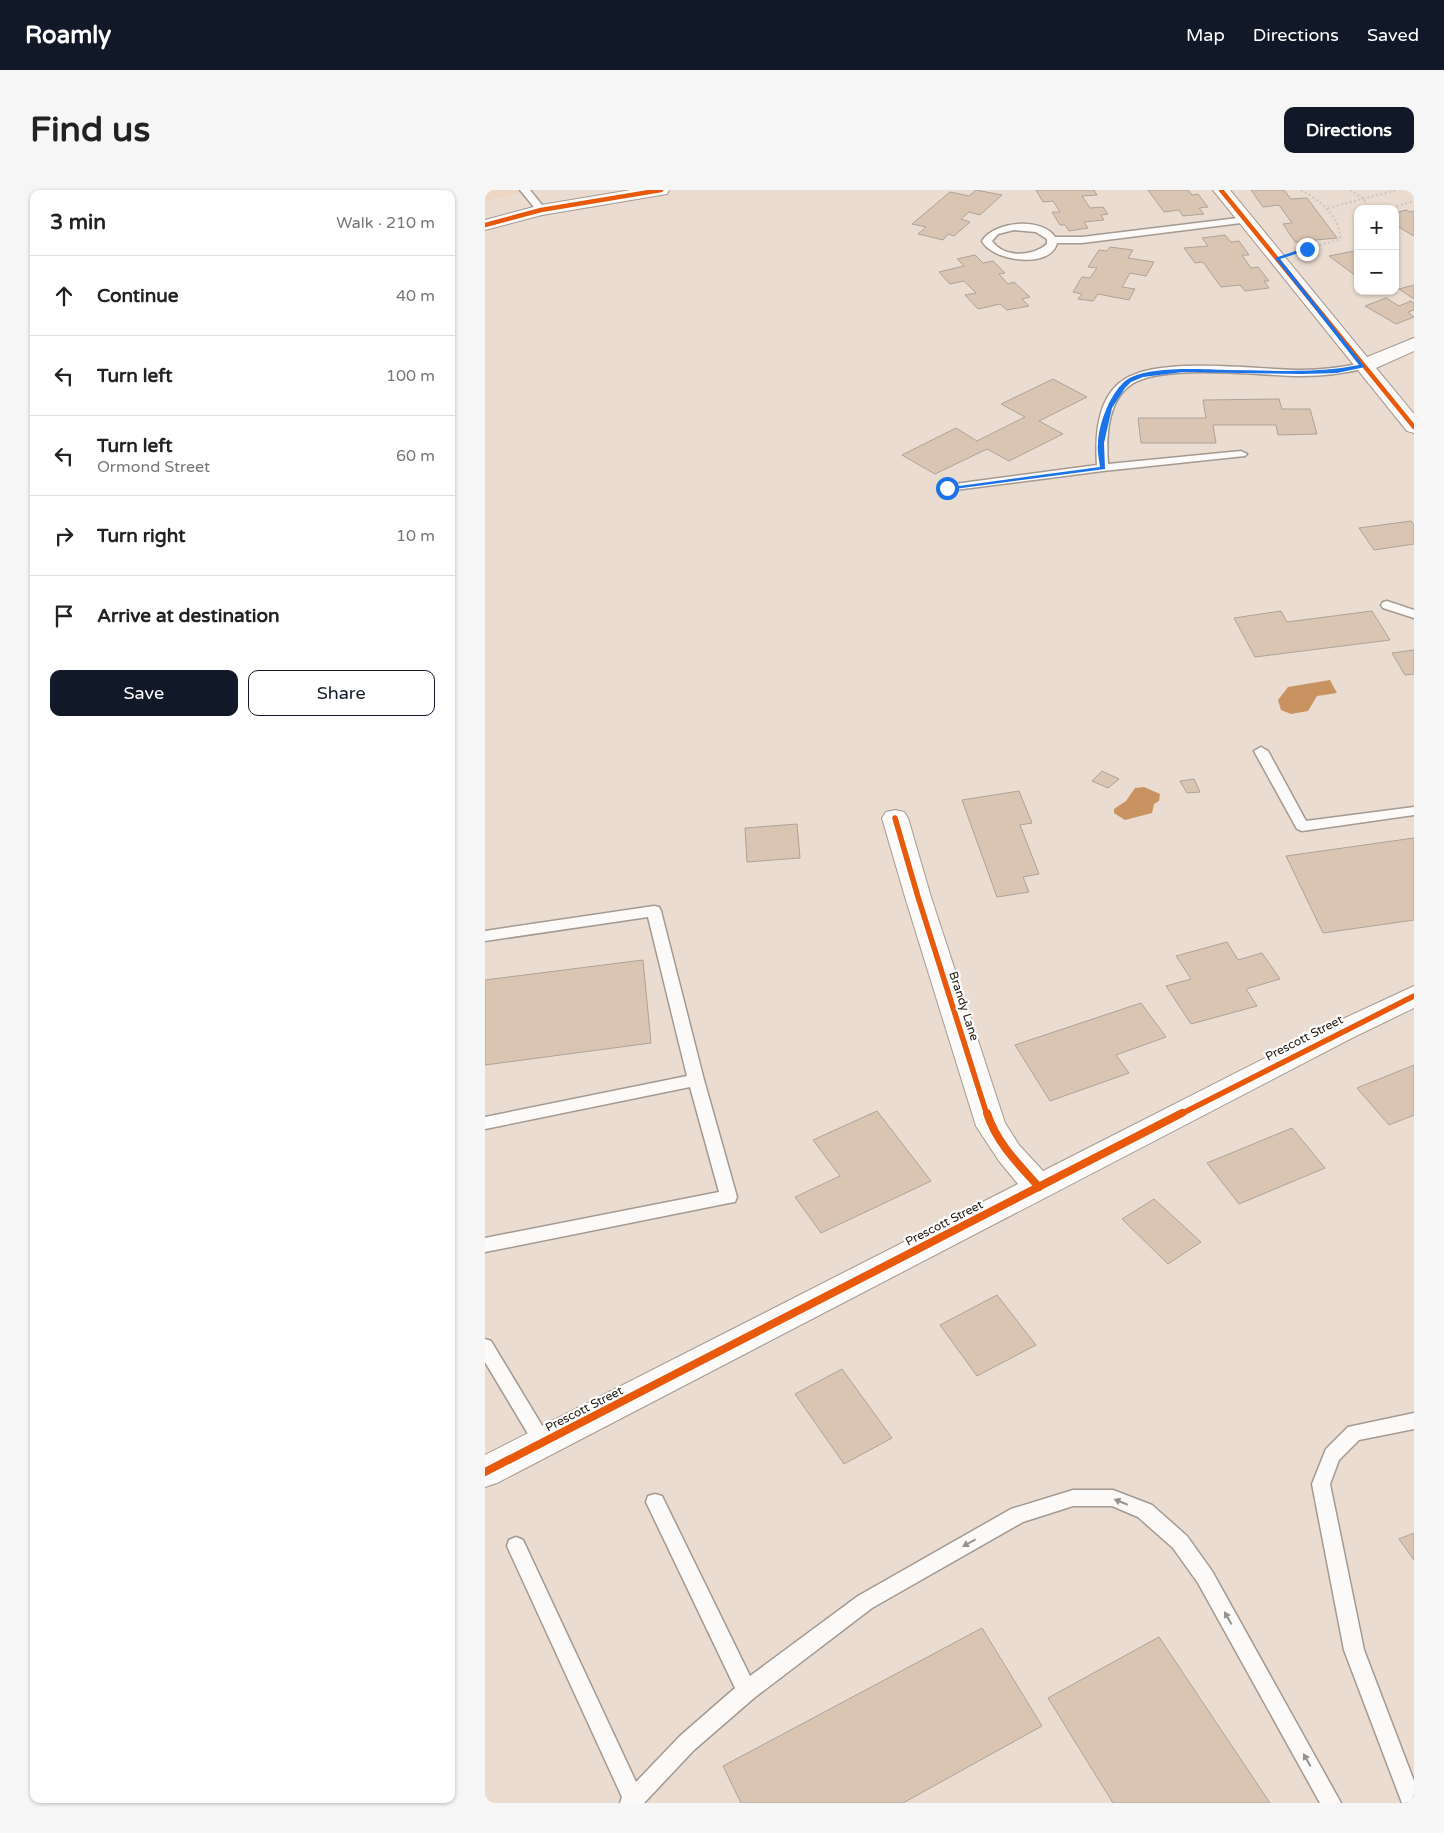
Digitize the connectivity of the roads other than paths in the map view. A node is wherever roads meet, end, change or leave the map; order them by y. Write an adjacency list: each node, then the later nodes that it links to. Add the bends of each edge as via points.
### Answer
1 (563, 190): 4 (street)
2 (661, 190): 6 (street)
3 (1221, 190): 7 (street)
4 (527, 193): 5 (street); 6 (lane)
5 (485, 208)
6 (541, 210): 8 (street)
7 (1246, 220): 9 (lane, via 1082,240); 11 (street)
8 (485, 225)
9 (1053, 240): 9 (lane, via 1044,231 1014,227 995,232 987,241 993,250 1001,254 1022,256 1041,253 1052,245)
10 (1414, 344): 11 (street)
11 (1363, 366): 12 (street); 14 (lane, via 1328,372 1183,371 1142,375 1129,381 1109,408 1101,443)
12 (1414, 427)
13 (1241, 454): 14 (lane)
14 (1103, 468): 15 (lane)
15 (947, 488)
16 (1387, 605): 17 (lane)
17 (1414, 614)
18 (1261, 751): 19 (lane, via 1302,826)
19 (1414, 810)
20 (895, 818): 25 (street, Brandy Lane, via 991,1126 1009,1153)
21 (485, 936): 23 (lane, via 654,912)
22 (1414, 996): 25 (street, Prescott Street)
23 (696, 1080): 24 (lane); 26 (lane, via 729,1197)
24 (485, 1123)
25 (1039, 1187): 29 (street, Prescott Street)
26 (485, 1245)
27 (485, 1346): 29 (lane)
28 (1414, 1421): 36 (lane, via 1355,1433 1332,1454 1321,1484 1354,1650)
29 (543, 1443): 30 (street, Prescott Street)
30 (485, 1472)
31 (655, 1502): 33 (lane)
32 (516, 1546): 34 (lane)
33 (747, 1691): 34 (lane, via 687,1743); 35 (lane, one-way to 33, via 1205,1577 1180,1542 1145,1511 1113,1498 1073,1498 1019,1515 865,1602)
34 (632, 1800)
35 (1331, 1803)
36 (1412, 1803)

